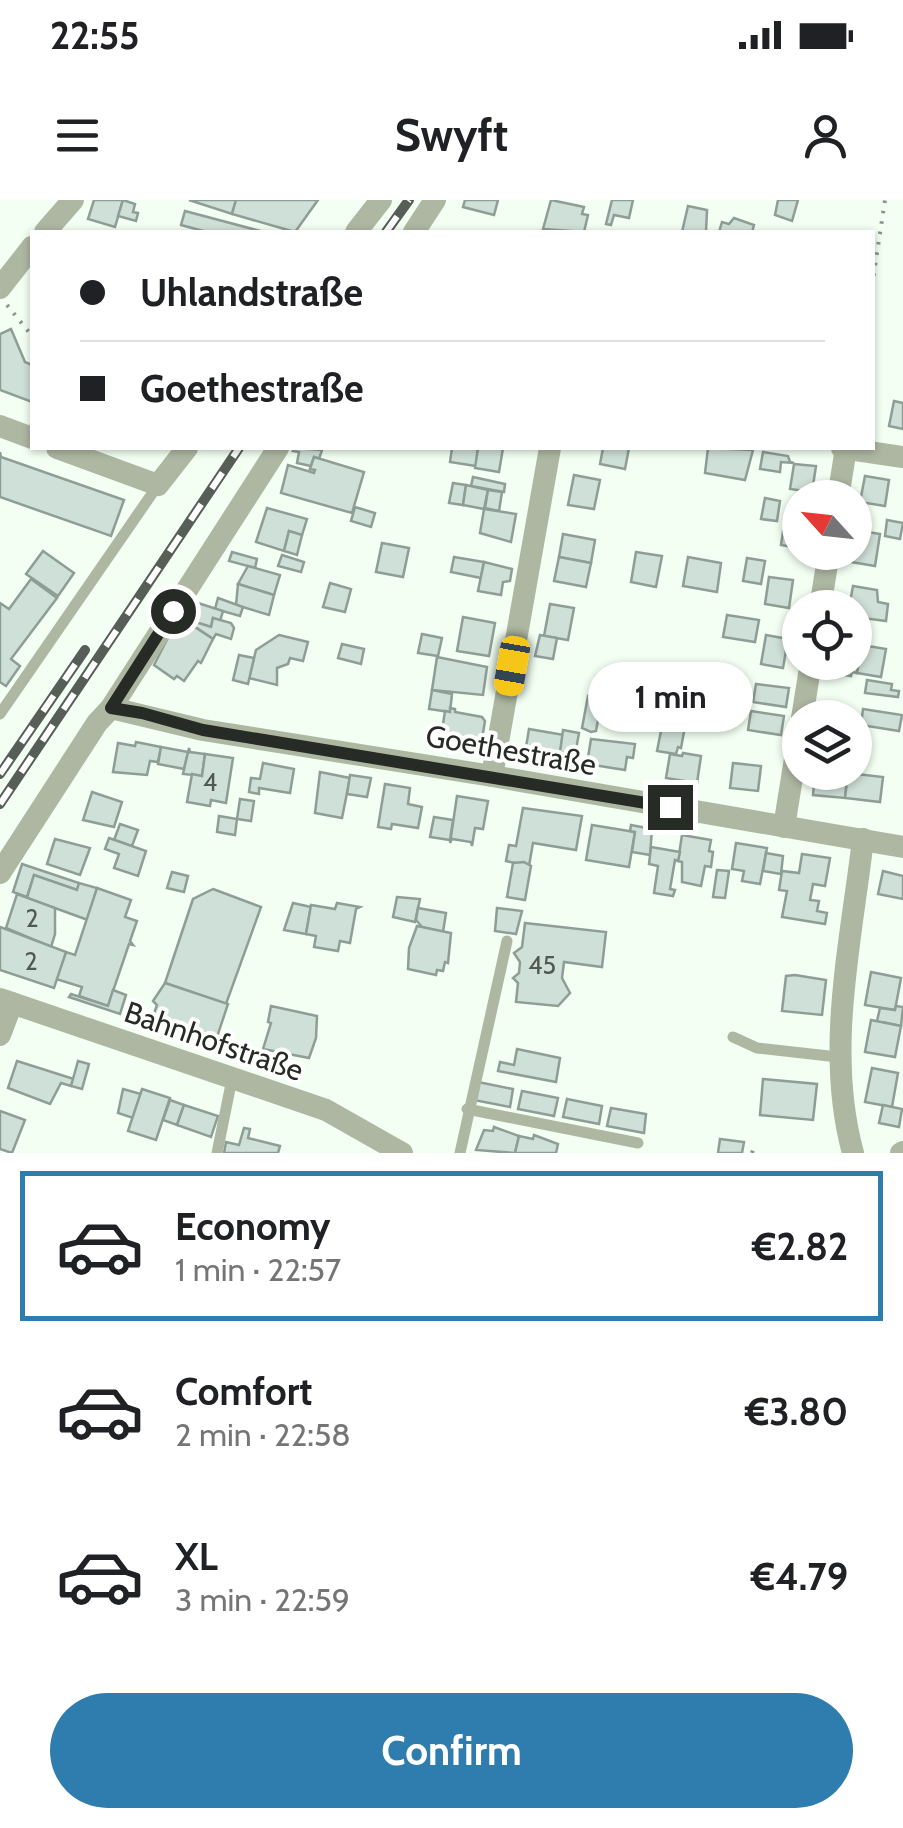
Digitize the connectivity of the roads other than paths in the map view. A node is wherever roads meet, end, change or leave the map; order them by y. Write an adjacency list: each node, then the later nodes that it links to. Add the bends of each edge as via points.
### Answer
1 (73, 200): 4 (street)
2 (381, 200): 5 (street)
3 (436, 200): 6 (street)
4 (47, 230)
5 (358, 230)
6 (415, 230)
7 (30, 250): 8 (street)
8 (0, 288)
9 (0, 426): 10 (street)
10 (30, 437)
11 (62, 450): 19 (street)
12 (185, 450): 19 (street)
13 (277, 450): 20 (street)
14 (550, 450): 22 (street)
15 (844, 450): 18 (street)
16 (857, 450): 17 (street)
17 (903, 457)
18 (840, 480)
19 (158, 485): 21 (lane)
20 (111, 708): 22 (street, Goethestraße, via 203,730); 27 (street)
21 (0, 714)
22 (492, 776): 24 (street, Goethestraße)
23 (790, 790): 24 (street)
24 (784, 827): 25 (street, Goethestraße)
25 (863, 840): 26 (street, Goethestraße); 32 (street)
26 (903, 847)
27 (0, 873)
28 (507, 942): 34 (lane)
29 (6, 1001): 30 (street); 33 (street, Bahnhofstraße)
30 (0, 1035)
31 (733, 1037): 32 (lane, via 757,1048)
32 (838, 1057): 39 (street)
33 (232, 1079): 36 (lane); 37 (street, Bahnhofstraße, via 326,1110)
34 (468, 1109): 35 (lane); 38 (lane)
35 (638, 1143)
36 (217, 1153)
37 (402, 1153)
38 (460, 1153)
39 (854, 1153)

